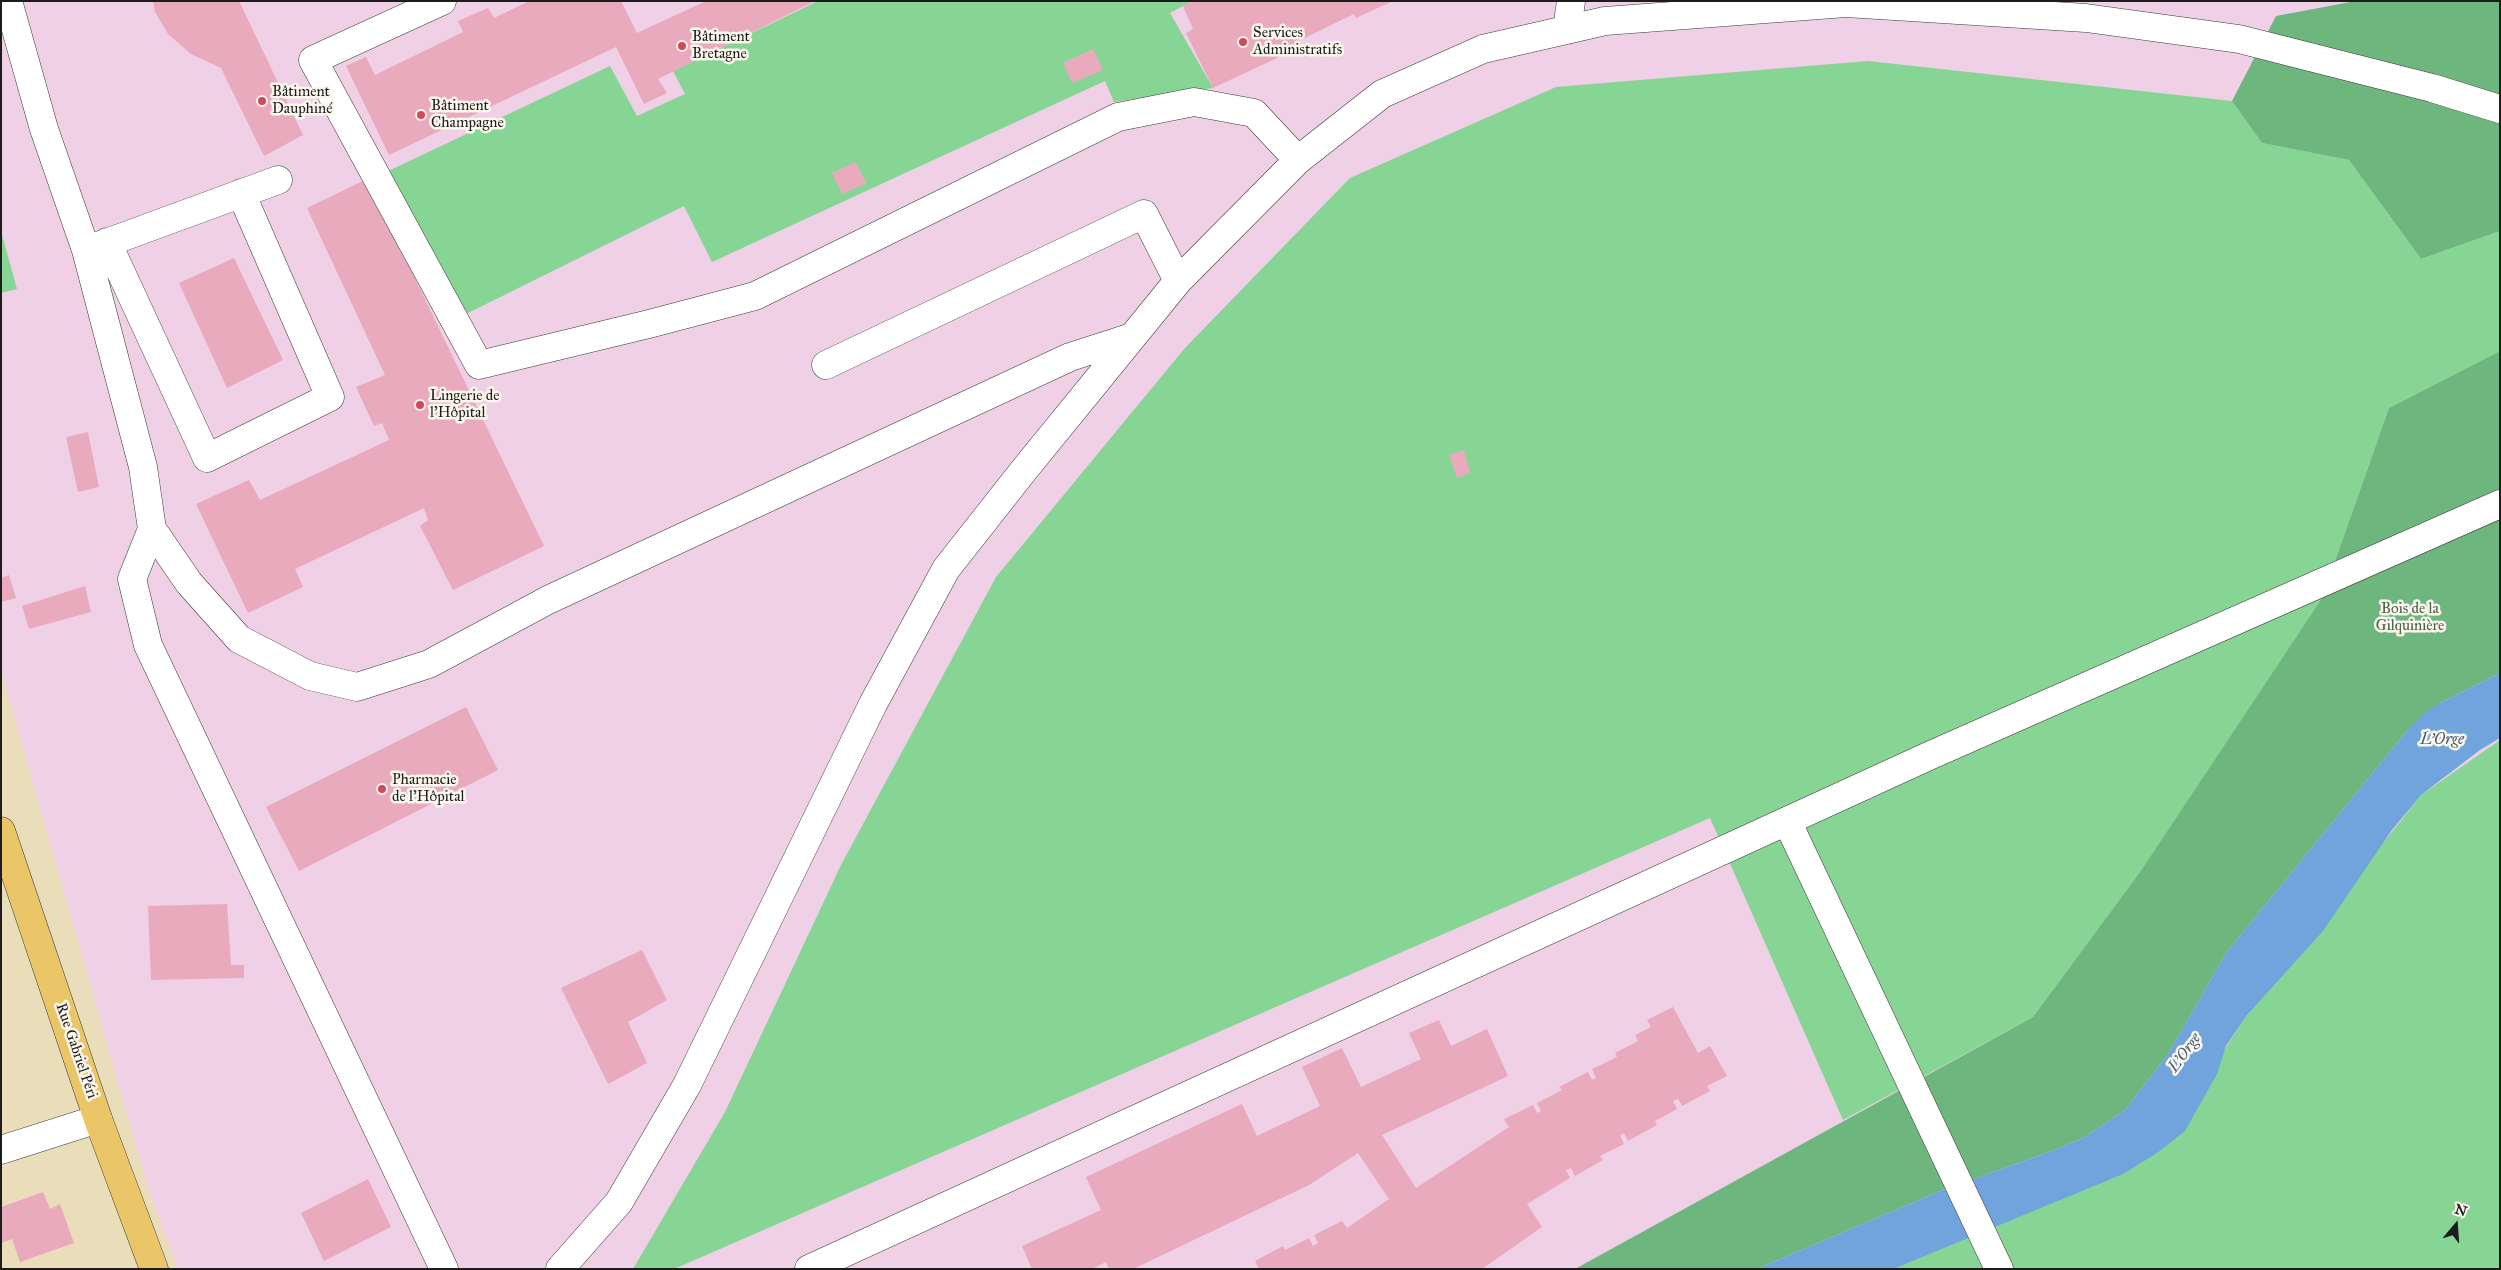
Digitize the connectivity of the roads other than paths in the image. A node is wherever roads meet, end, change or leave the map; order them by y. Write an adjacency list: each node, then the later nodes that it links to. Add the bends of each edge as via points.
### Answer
1 (8, 1): 10 (street, via 44,129)
2 (442, 1): 7 (street, via 313,60 479,365 755,296 1118,117 1194,102 1254,113)
3 (1570, 1): 5 (street)
4 (1731, 6): 5 (street, via 1606,21); 6 (street, via 1846,3 2086,18 2239,39 2432,88)
5 (1567, 30): 7 (street, via 1483,48 1382,94)
6 (2500, 109)
7 (1298, 160): 11 (street)
8 (278, 180): 9 (street)
9 (241, 193): 10 (street); 10 (street, via 330,397 207,458)
10 (96, 246): 15 (street, via 143,467)
11 (1178, 281): 12 (street); 13 (street, via 1144,214)
12 (1132, 337): 15 (street, via 1070,357 548,600 429,664 357,687 310,676 239,639 189,583); 23 (street, via 946,569 872,704 687,1085 619,1202)
13 (826, 365)
14 (2500, 504): 16 (street)
15 (152, 530): 22 (street, via 132,579 148,645)
16 (1787, 821): 20 (street); 24 (street)
17 (1, 831): 18 (main road, Rue Gabriel Péri)
18 (98, 1118): 19 (street); 21 (main road, Rue Gabriel Péri)
19 (1, 1150)
20 (1994, 1259)
21 (154, 1269)
22 (444, 1269)
23 (560, 1269)
24 (809, 1269)

